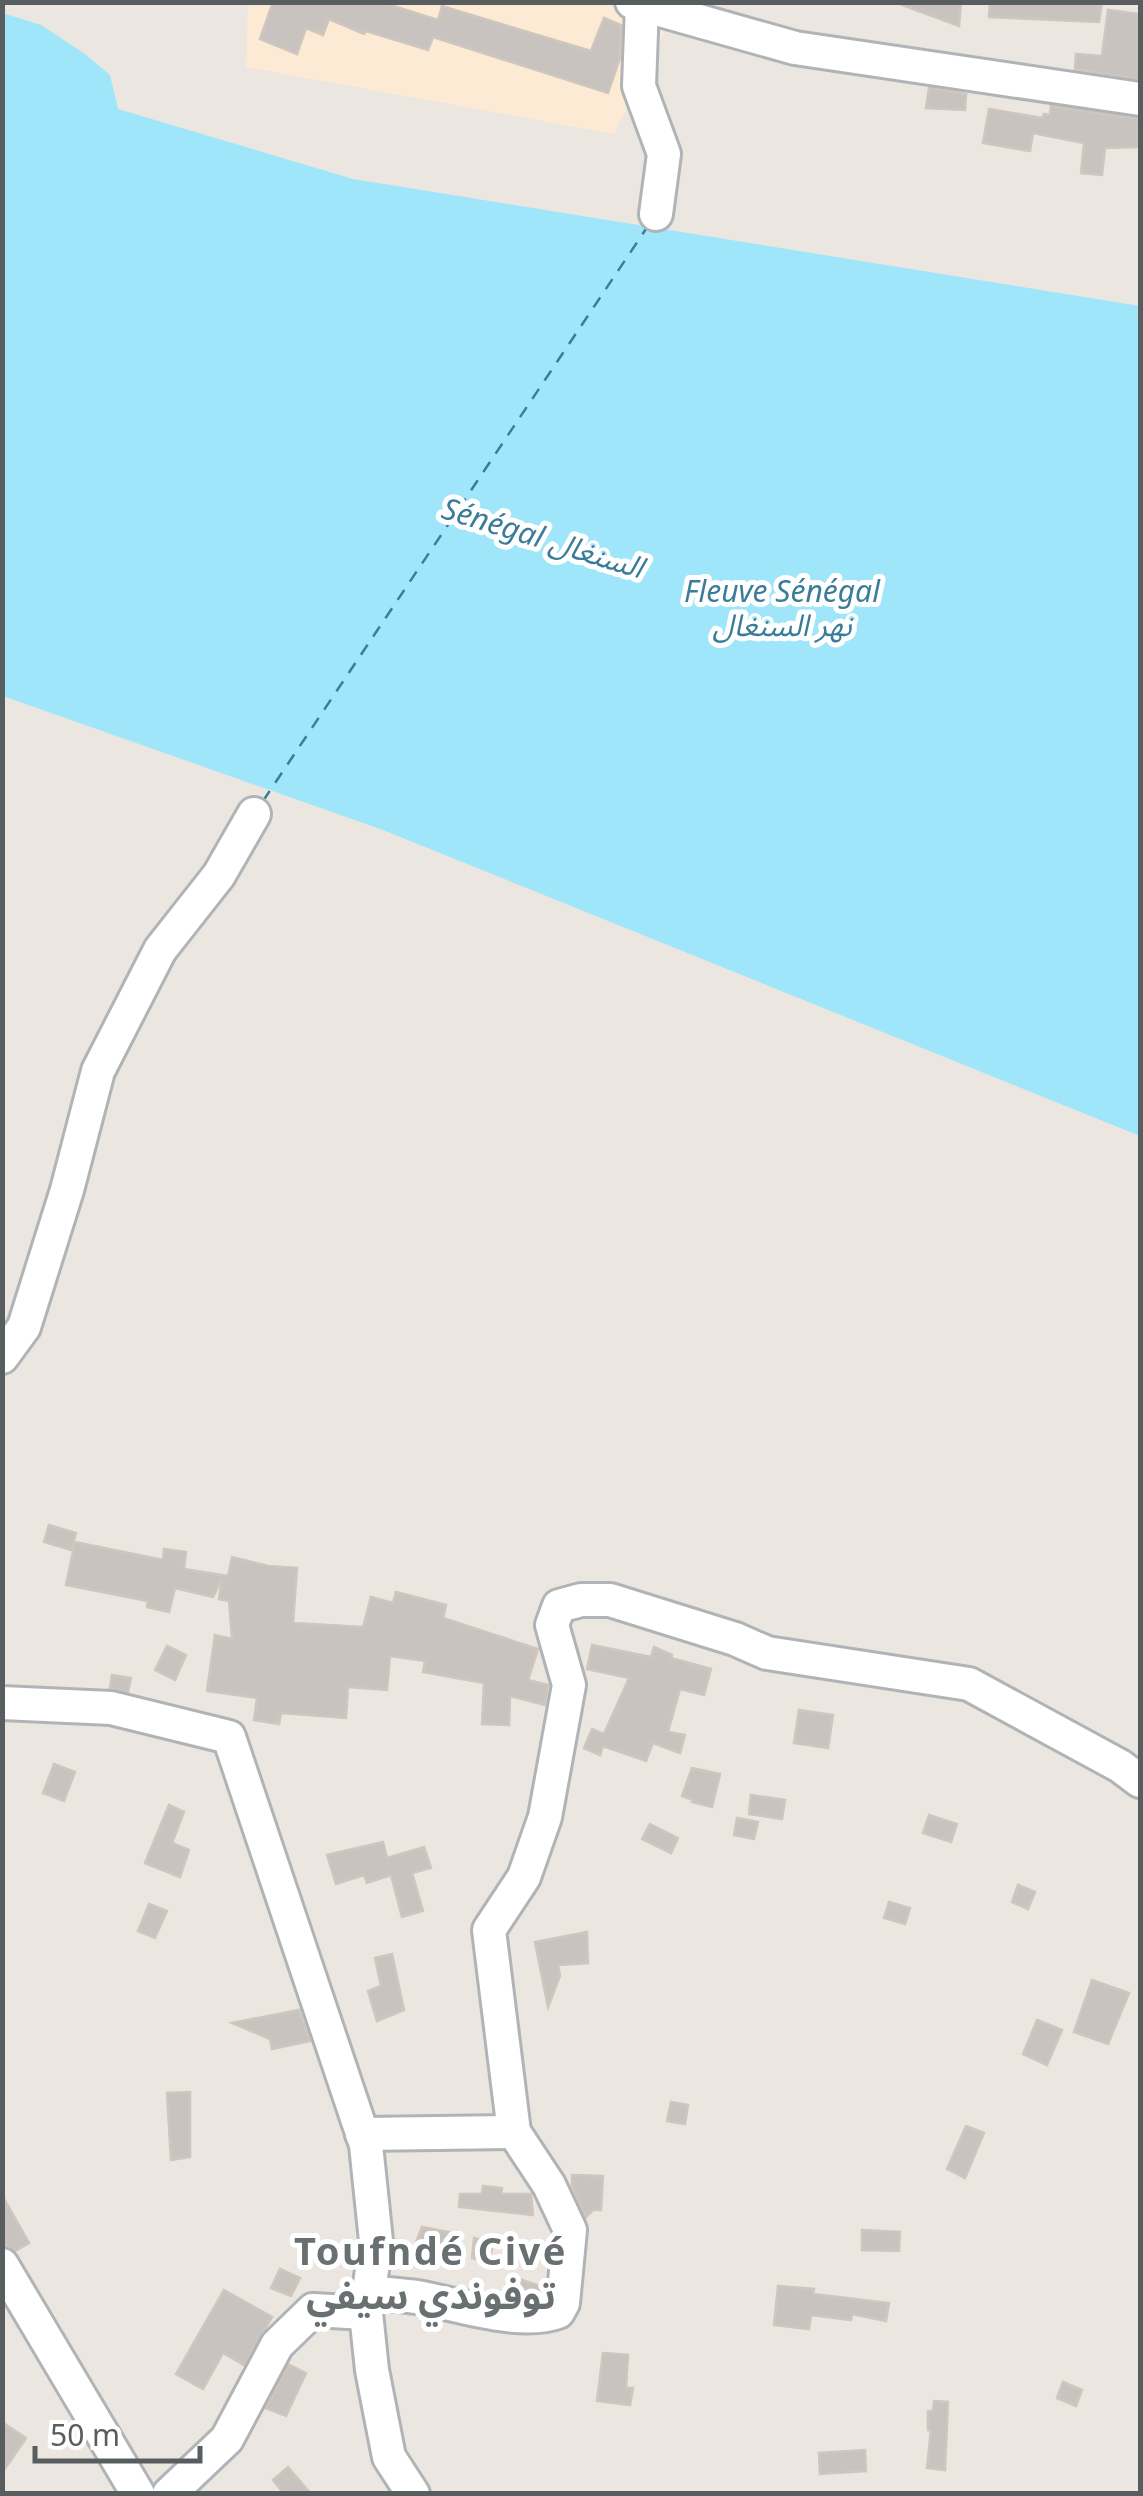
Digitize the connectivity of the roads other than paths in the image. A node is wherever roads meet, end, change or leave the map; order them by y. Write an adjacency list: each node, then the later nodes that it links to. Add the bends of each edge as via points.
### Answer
1 (637, 4): 2 (street, via 795,48); 3 (street, via 638,86 664,154)
2 (1140, 99)
3 (656, 214)
4 (254, 814): 5 (street, via 219,875 160,950 98,1071 24,1326)
5 (2, 1357)
6 (2, 1703): 9 (street, via 111,1708 229,1737)
7 (1140, 1781): 8 (street, via 969,1684 767,1653 610,1600 559,1606 552,1625 569,1685 545,1817 524,1877 489,1930)
8 (514, 2132): 9 (street); 11 (street, via 570,2230 558,2312 491,2312 413,2297)
9 (362, 2134): 11 (street, via 376,2241)
10 (2, 2265): 12 (street)
11 (368, 2303): 13 (street, via 314,2310 277,2344 227,2438); 14 (street, via 372,2370 389,2457)
12 (138, 2494)
13 (169, 2494)
14 (413, 2494)

